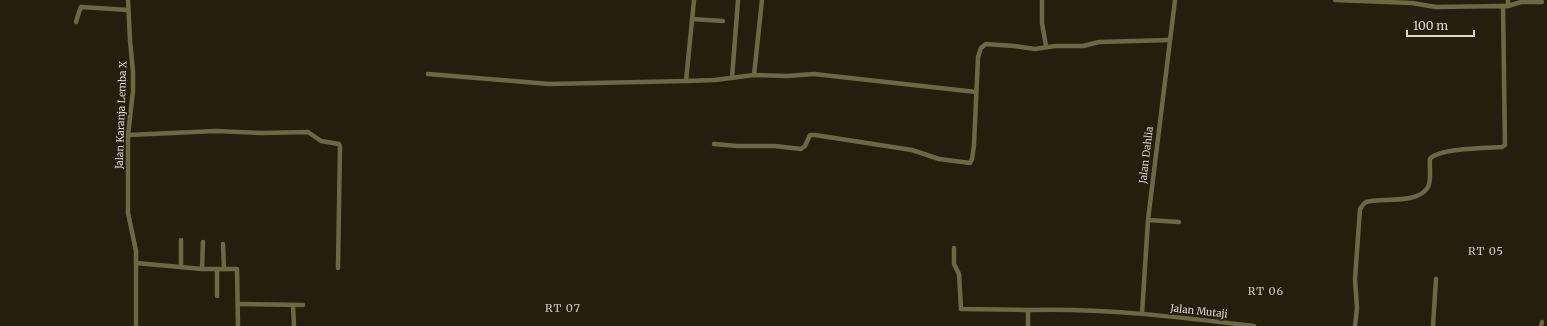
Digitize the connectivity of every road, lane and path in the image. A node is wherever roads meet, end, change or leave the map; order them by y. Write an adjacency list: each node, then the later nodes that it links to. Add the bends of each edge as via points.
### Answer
1 (128, 0): 11 (street, Jalan Karanja Lemba X)
2 (694, 0): 12 (street)
3 (738, 0): 19 (street)
4 (762, 0): 18 (street)
5 (1042, 0): 16 (street)
6 (1175, 0): 15 (street, Jalan Dahlia)
7 (1335, 0): 10 (street, via 1412,3 1436,7)
8 (1508, 0): 10 (street)
9 (1542, 2): 10 (street, via 1522,2)
10 (1505, 6): 48 (street, via 1505,143 1503,147 1448,152 1433,156 1429,184 1422,192 1413,197 1364,203 1360,209 1356,279 1358,308)
11 (128, 10): 14 (street, via 81,7); 22 (street, Jalan Karanja Lemba X, via 133,91)
12 (692, 19): 13 (street); 20 (street)
13 (723, 21)
14 (76, 22)
15 (1170, 40): 16 (street); 24 (street, Jalan Dahlia)
16 (1046, 46): 21 (street, via 1035,49 983,45 979,52)
17 (428, 74): 20 (street, via 549,84)
18 (754, 75): 19 (street); 21 (street, via 814,74)
19 (732, 78): 20 (street)
20 (686, 81)
21 (976, 92): 23 (street, via 974,145 970,163 939,159 912,150 815,135 810,135 801,149)
22 (128, 135): 30 (street, Jalan Karanja Lemba X, via 128,213); 32 (street, via 216,131 308,132 321,141 339,144 341,167)
23 (714, 144)
24 (1148, 220): 25 (street); 42 (street, Jalan Dahlia)
25 (1179, 222)
26 (181, 240): 31 (street)
27 (203, 242): 33 (street)
28 (223, 244): 35 (street)
29 (954, 248): 41 (street, Jalan Mutaji, via 959,274 961,310)
30 (136, 263): 31 (street); 43 (street, Jalan Karanja Lemba X)
31 (181, 266): 33 (street)
32 (338, 268)
33 (202, 269): 34 (street)
34 (217, 269): 35 (street); 37 (street)
35 (224, 269): 38 (street, via 237,269)
36 (1436, 279): 49 (street)
37 (217, 296)
38 (238, 304): 39 (street); 44 (street)
39 (293, 305): 40 (street); 45 (street)
40 (303, 305)
41 (1028, 310): 42 (street, Jalan Mutaji, via 1087,310); 46 (street)
42 (1142, 314): 47 (street, Jalan Mutaji)
43 (136, 326)
44 (238, 326)
45 (294, 326)
46 (1028, 326)
47 (1254, 326)
48 (1355, 326)
49 (1434, 326)

